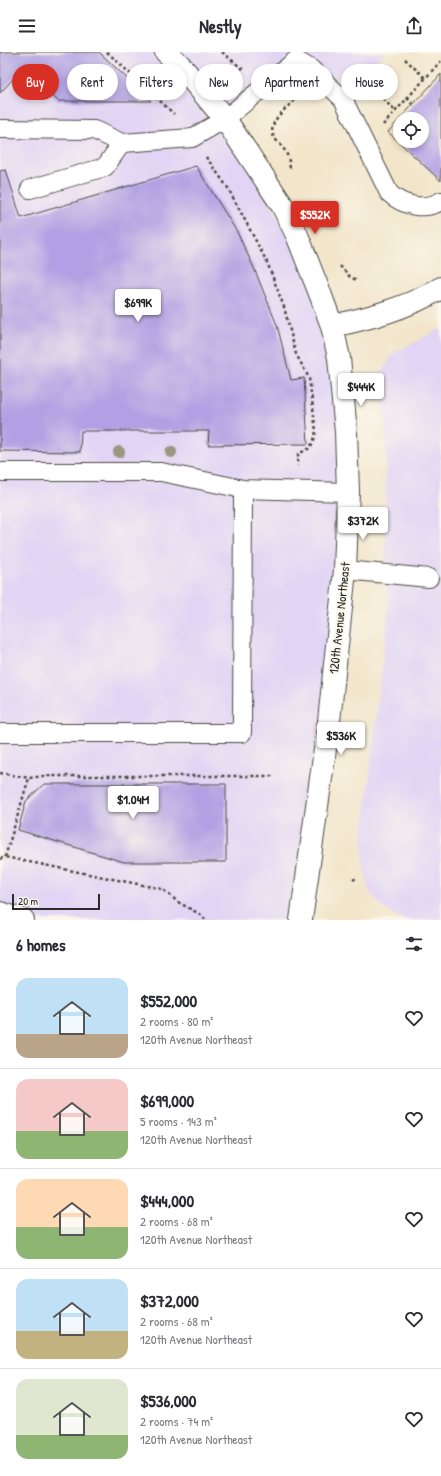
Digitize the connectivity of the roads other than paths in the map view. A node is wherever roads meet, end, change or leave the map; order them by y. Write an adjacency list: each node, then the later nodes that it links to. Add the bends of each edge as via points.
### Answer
1 (166, 52): 5 (street, 120th Avenue Northeast)
2 (300, 56): 3 (lane); 5 (lane)
3 (341, 97)
4 (343, 100): 9 (lane, via 389,193 397,201 419,206)
5 (225, 119): 7 (lane, via 192,138); 11 (street, 120th Avenue Northeast, via 285,211 297,235)
6 (0, 129): 7 (lane, via 94,130)
7 (122, 142): 8 (lane, via 105,167)
8 (30, 189)
9 (441, 201)
10 (441, 288): 11 (street, via 400,308)
11 (332, 326): 14 (street, 120th Avenue Northeast, via 339,358 346,432)
12 (0, 472): 13 (lane, via 161,472)
13 (243, 489): 14 (lane); 17 (lane, via 242,733)
14 (348, 492): 15 (street, 120th Avenue Northeast)
15 (345, 570): 16 (lane); 20 (street, 120th Avenue Northeast)
16 (429, 578)
17 (0, 733)
18 (0, 913): 19 (street)
19 (23, 920)
20 (301, 920)

